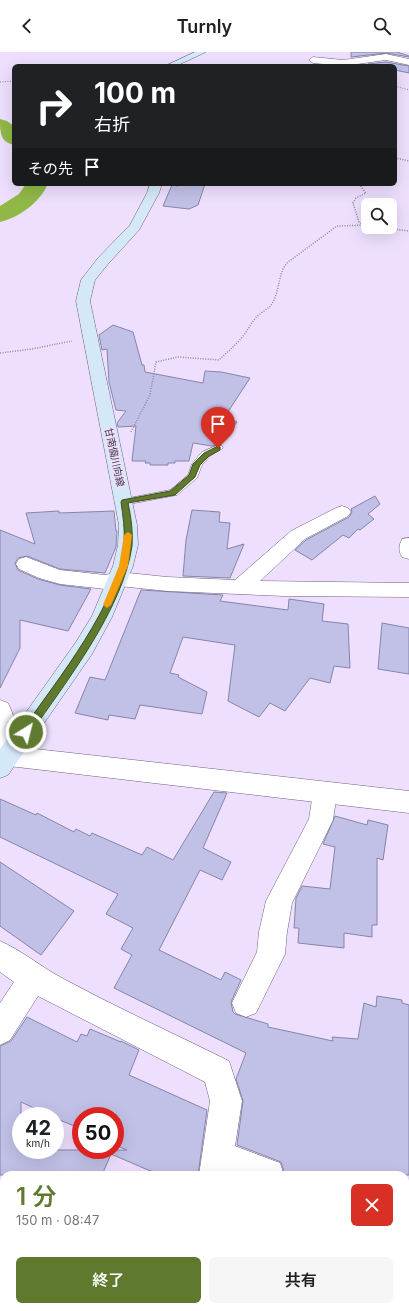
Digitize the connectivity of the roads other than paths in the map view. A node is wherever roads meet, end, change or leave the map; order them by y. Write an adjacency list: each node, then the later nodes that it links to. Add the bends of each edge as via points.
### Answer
1 (202, 52): 5 (main road)
2 (320, 52): 4 (street)
3 (409, 62): 4 (street, via 386,56 343,63)
4 (312, 63)
5 (174, 64)
6 (155, 186): 8 (main road, 甘南備川向線, via 136,227 88,280 83,301)
7 (218, 448): 8 (lane, via 206,454 197,464 192,476 173,493)
8 (124, 502): 13 (main road, 甘南備川向線, via 128,545)
9 (342, 512): 14 (street, via 298,535)
10 (409, 544): 11 (street)
11 (409, 552)
12 (26, 564): 13 (street, via 60,577 105,582)
13 (119, 579): 14 (street); 17 (main road, 甘南備川向線, via 102,617 84,648)
14 (239, 587): 15 (street)
15 (409, 590)
16 (0, 709): 17 (street, via 5,726)
17 (4, 762): 18 (street)
18 (325, 793): 19 (street); 22 (street, via 321,820 279,901 271,954)
19 (409, 802)
20 (0, 955): 21 (street)
21 (32, 977): 23 (street); 24 (street, via 218,1072 226,1101)
22 (246, 1003)
23 (0, 1030)
24 (217, 1165): 25 (street)
25 (248, 1171)

